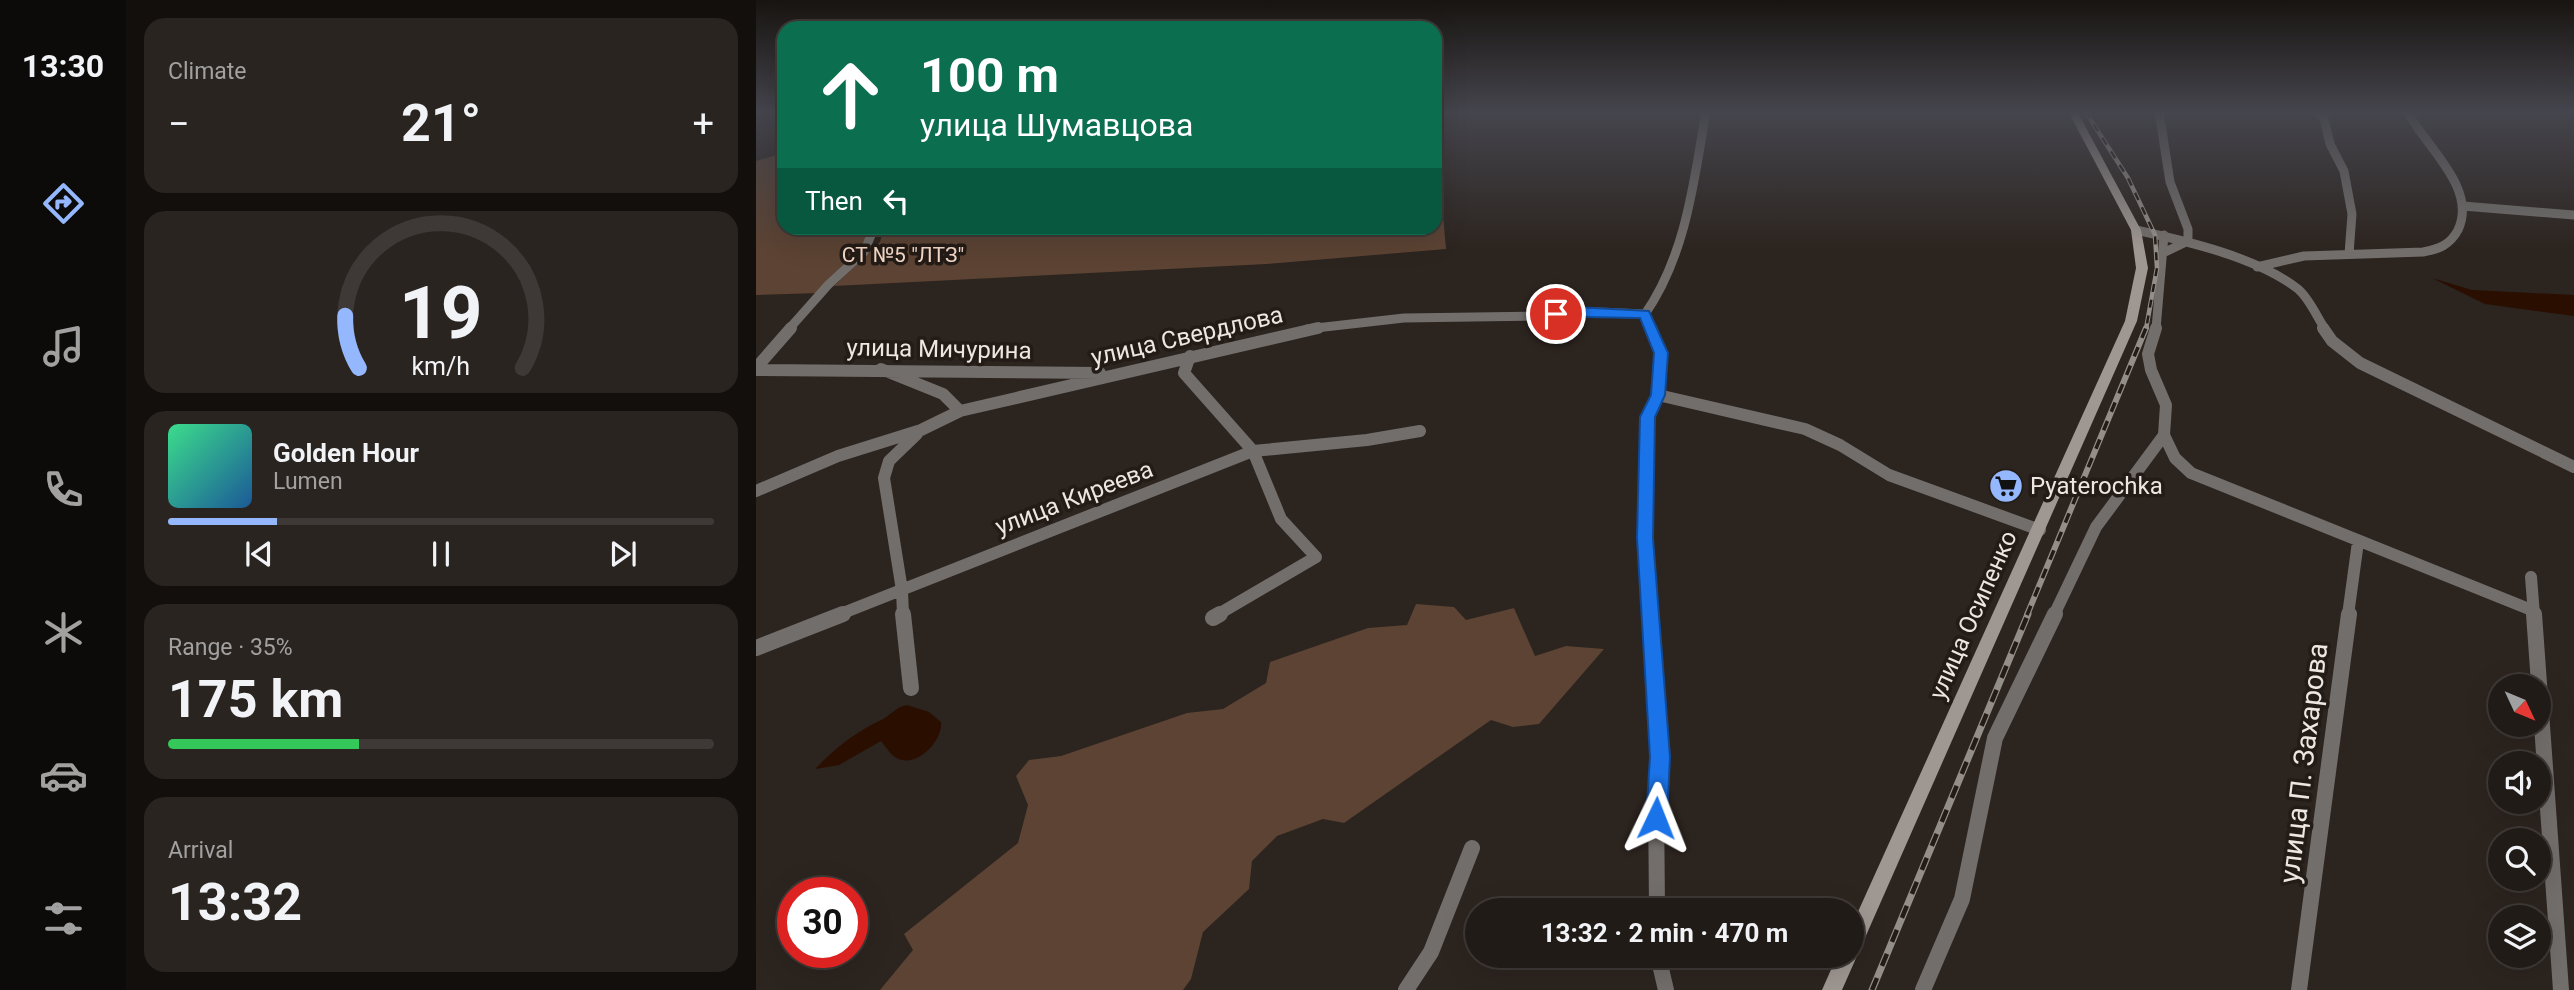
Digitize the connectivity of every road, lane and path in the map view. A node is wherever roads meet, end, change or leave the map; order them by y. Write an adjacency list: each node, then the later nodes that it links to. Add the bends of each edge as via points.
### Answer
1 (1698, 157): 15 (street, via 1666,283)
2 (2097, 157): 8 (street, улица Осипенко)
3 (2166, 157): 11 (street)
4 (2337, 157): 13 (street, via 2352,214)
5 (2433, 157): 6 (street, via 2463,199)
6 (2463, 206): 7 (street); 13 (street, via 2451,241 2441,247)
7 (2574, 215)
8 (2136, 230): 10 (street); 28 (street, улица Осипенко, via 2142,268 2132,321)
9 (871, 235): 18 (street, via 864,252 819,295)
10 (2164, 235): 11 (street); 12 (street)
11 (2188, 241): 12 (street); 14 (street)
12 (2163, 253): 24 (street, via 2156,330 2148,354 2166,405)
13 (2349, 254): 14 (street)
14 (2256, 267): 26 (street, via 2299,290 2332,341 2358,362)
15 (1645, 314): 16 (street, улица Свердлова, via 1575,311 1382,320 1291,332); 20 (street, via 1661,353)
16 (1190, 356): 19 (street, улица Свердлова); 25 (street, via 1184,373)
17 (877, 367): 18 (street, улица Мичурина); 19 (street, улица Мичурина); 21 (street, via 943,394)
18 (756, 369)
19 (1121, 373): 21 (street, улица Свердлова)
20 (1658, 395): 28 (street, via 1805,429 1889,475); 37 (street, via 1648,417 1645,538 1660,757)
21 (960, 411): 22 (street, улица Свердлова)
22 (920, 430): 27 (street, улица Свердлова, via 838,456); 31 (street, via 889,461 884,478)
23 (1420, 431): 25 (street, улица Киреева)
24 (2164, 435): 29 (street, via 2175,458 2191,473); 44 (street, via 2096,527 1995,738 1962,899)
25 (1253, 451): 31 (street, улица Киреева); 33 (street, via 1281,519 1316,557)
26 (2574, 467)
27 (756, 491)
28 (2040, 530): 38 (street, улица Осипенко)
29 (2358, 542): 32 (street); 45 (street, улица П. Захарова)
30 (2531, 577): 32 (street)
31 (902, 590): 34 (street, улица Киреева); 35 (street)
32 (2535, 611): 46 (street)
33 (1213, 618)
34 (756, 648)
35 (911, 688)
36 (1472, 848): 41 (street, via 1432,953)
37 (1657, 898)
38 (1864, 919)
39 (1661, 968): 42 (street)
40 (1842, 968): 43 (street)
41 (1406, 990)
42 (1666, 990)
43 (1832, 990)
44 (1923, 990)
45 (2299, 990)
46 (2561, 990)

